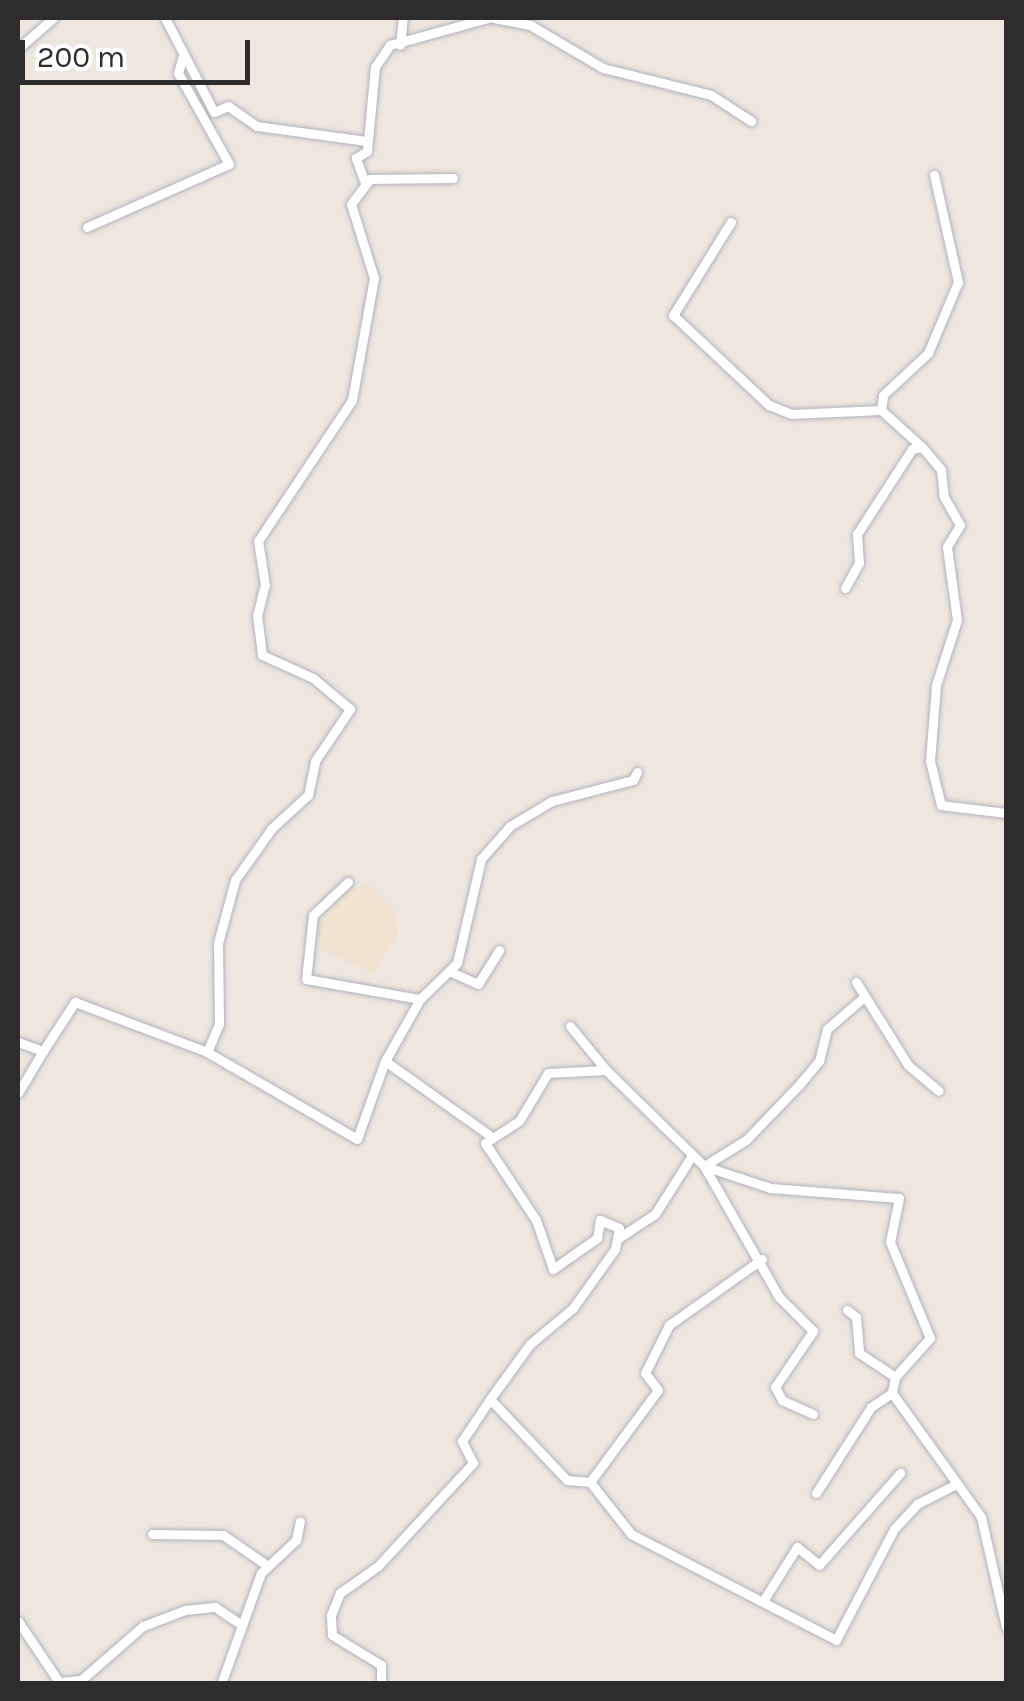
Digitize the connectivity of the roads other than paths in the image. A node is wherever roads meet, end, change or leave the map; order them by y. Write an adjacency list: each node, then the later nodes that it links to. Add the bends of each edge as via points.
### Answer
1 (34, 18): 7 (street)
2 (53, 18): 7 (street)
3 (165, 18): 10 (street)
4 (403, 18): 8 (street)
5 (491, 18): 6 (street); 8 (street)
6 (533, 21): 11 (street, via 603,68 674,80)
7 (44, 25): 9 (street)
8 (400, 45): 15 (street, via 390,45 374,67 367,151 356,158)
9 (18, 49)
10 (183, 56): 12 (street, via 214,112 228,106 257,126); 17 (street, via 178,73 229,164)
11 (751, 121)
12 (367, 141)
13 (934, 175): 18 (street, via 958,282 928,353 883,395)
14 (453, 178): 15 (street)
15 (365, 183): 32 (street, via 351,204 374,278 352,400 258,542 262,655 313,678 350,710 314,761 308,795 272,828 235,880 218,943 219,1024)
16 (732, 222): 18 (street, via 673,315 770,405 791,414)
17 (87, 228)
18 (881, 410): 19 (street)
19 (922, 447): 20 (street, via 912,448 857,534 858,563); 22 (street, via 941,470 944,497 960,525 947,547 957,620 936,685 930,761 940,806)
20 (845, 588)
21 (637, 772): 25 (street, via 633,780 552,802 510,826 481,860)
22 (1006, 813)
23 (348, 882): 28 (street, via 313,915 306,979)
24 (500, 950): 25 (street, via 478,984)
25 (449, 971): 28 (street)
26 (856, 982): 27 (street)
27 (864, 996): 35 (street, via 908,1065); 39 (street, via 827,1029 820,1060 798,1086 746,1140)
28 (420, 1000): 33 (street)
29 (570, 1026): 34 (street)
30 (18, 1042): 31 (street)
31 (43, 1051): 32 (street, via 75,1002); 36 (street)
32 (208, 1052): 33 (street, via 357,1138)
33 (385, 1061): 37 (street)
34 (606, 1070): 37 (street, via 548,1072 519,1121); 38 (street)
35 (939, 1092)
36 (18, 1093)
37 (489, 1136): 40 (street, via 485,1144 536,1220 553,1268 597,1238 600,1220 618,1228)
38 (691, 1158): 39 (street); 40 (street, via 656,1214)
39 (704, 1166): 41 (street); 43 (street, via 770,1188 899,1198 890,1242 930,1338)
40 (617, 1240): 45 (street, via 564,1319 530,1344)
41 (762, 1258): 46 (street, via 779,1297 813,1332 775,1393); 48 (street, via 669,1324 646,1373 658,1390)
42 (847, 1310): 43 (street, via 856,1317 859,1353)
43 (896, 1377): 44 (street)
44 (892, 1393): 49 (street); 50 (street, via 871,1407)
45 (490, 1399): 48 (street, via 566,1480); 59 (street, via 462,1440 473,1464 378,1566 340,1593 331,1615 332,1635 381,1665)
46 (814, 1414)
47 (900, 1473): 54 (street, via 819,1565 797,1547)
48 (590, 1482): 54 (street, via 631,1534)
49 (956, 1484): 54 (street, via 917,1504 894,1529 836,1640); 57 (street, via 981,1517)
50 (816, 1493)
51 (300, 1521): 53 (street, via 296,1540)
52 (152, 1534): 53 (street, via 223,1536)
53 (268, 1566): 56 (street)
54 (763, 1601)
55 (18, 1622): 56 (street, via 58,1682 81,1680 143,1626 186,1610 216,1607)
56 (240, 1624): 58 (street)
57 (1006, 1627)
58 (222, 1684)
59 (382, 1684)

